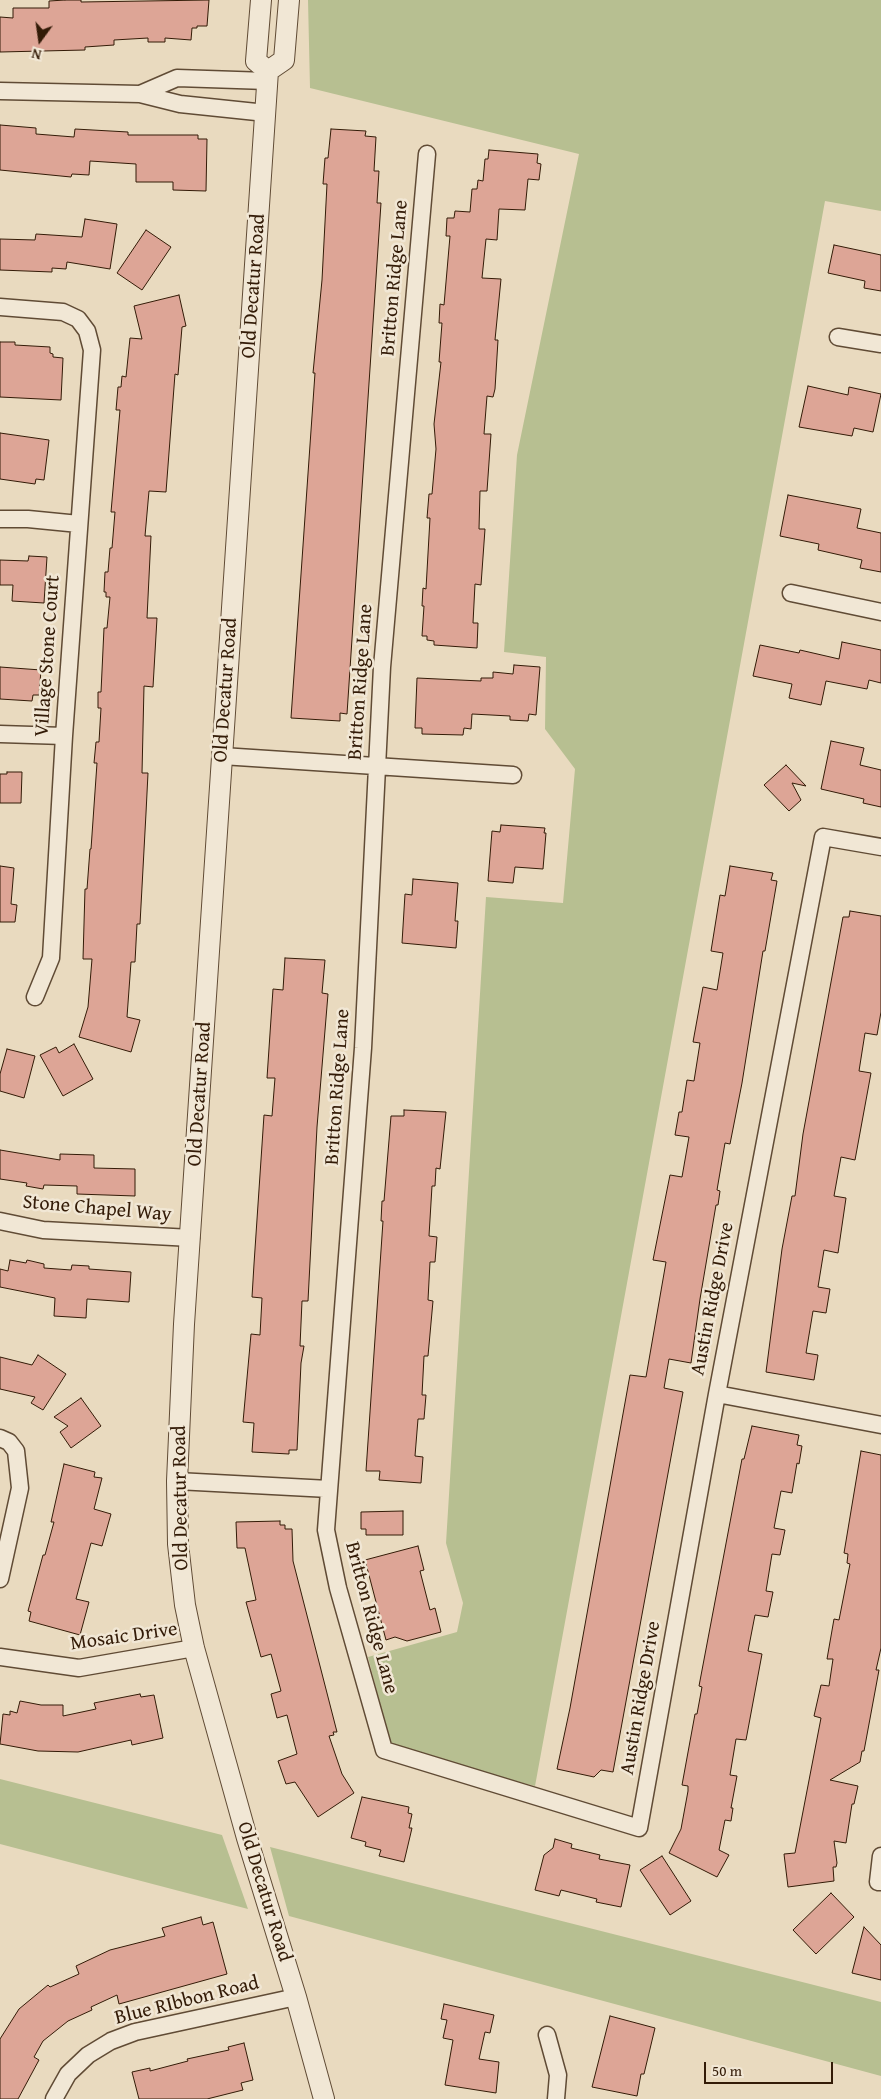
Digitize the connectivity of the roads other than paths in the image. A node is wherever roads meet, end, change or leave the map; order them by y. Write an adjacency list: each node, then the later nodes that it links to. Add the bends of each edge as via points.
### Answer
1 (260, 0): 3 (street, via 256,61)
2 (288, 0): 3 (street, via 284,60)
3 (267, 76): 5 (street, via 177,78); 6 (street, Old Decatur Road)
4 (0, 91): 5 (street)
5 (140, 94): 6 (street, via 180,104)
6 (266, 113): 17 (street, Old Decatur Road)
7 (427, 154): 18 (street, Britton Ridge Lane, via 383,657)
8 (0, 307): 12 (street, Village Stone Court, via 63,312 78,318 87,331 92,350)
9 (838, 337): 10 (street)
10 (881, 344)
11 (0, 519): 12 (street)
12 (79, 524): 16 (street, Village Stone Court)
13 (791, 593): 14 (street)
14 (881, 612)
15 (0, 734): 16 (street)
16 (64, 736): 21 (street, Village Stone Court, via 51,958)
17 (222, 756): 18 (street); 23 (street, Old Decatur Road)
18 (377, 766): 19 (street); 28 (street, Britton Ridge Lane, via 363,1048)
19 (513, 775)
20 (881, 847): 24 (street, Austin Ridge Drive, via 823,837)
21 (36, 997)
22 (0, 1221): 23 (street, Stone Chapel Way, via 43,1230)
23 (190, 1238): 27 (street, Old Decatur Road)
24 (717, 1394): 25 (street); 32 (street, Austin Ridge Drive)
25 (881, 1425)
26 (0, 1438): 29 (street, via 9,1442 16,1451 20,1488)
27 (178, 1481): 28 (street); 30 (street, Old Decatur Road, via 178,1544)
28 (329, 1489): 32 (street, Britton Ridge Lane, via 326,1530 338,1588 384,1750)
29 (0, 1579)
30 (194, 1648): 31 (street, Mosaic Drive, via 79,1668); 35 (street, Old Decatur Road, via 246,1838)
31 (0, 1657)
32 (639, 1828)
33 (881, 1856): 34 (street, via 878,1882)
34 (881, 1882)
35 (296, 1997): 37 (street, Blue RIbbon Road, via 135,2032 111,2041 88,2055 68,2074); 38 (street, Old Decatur Road)
36 (547, 2036): 39 (street, via 558,2075)
37 (54, 2099)
38 (324, 2099)
39 (556, 2099)

